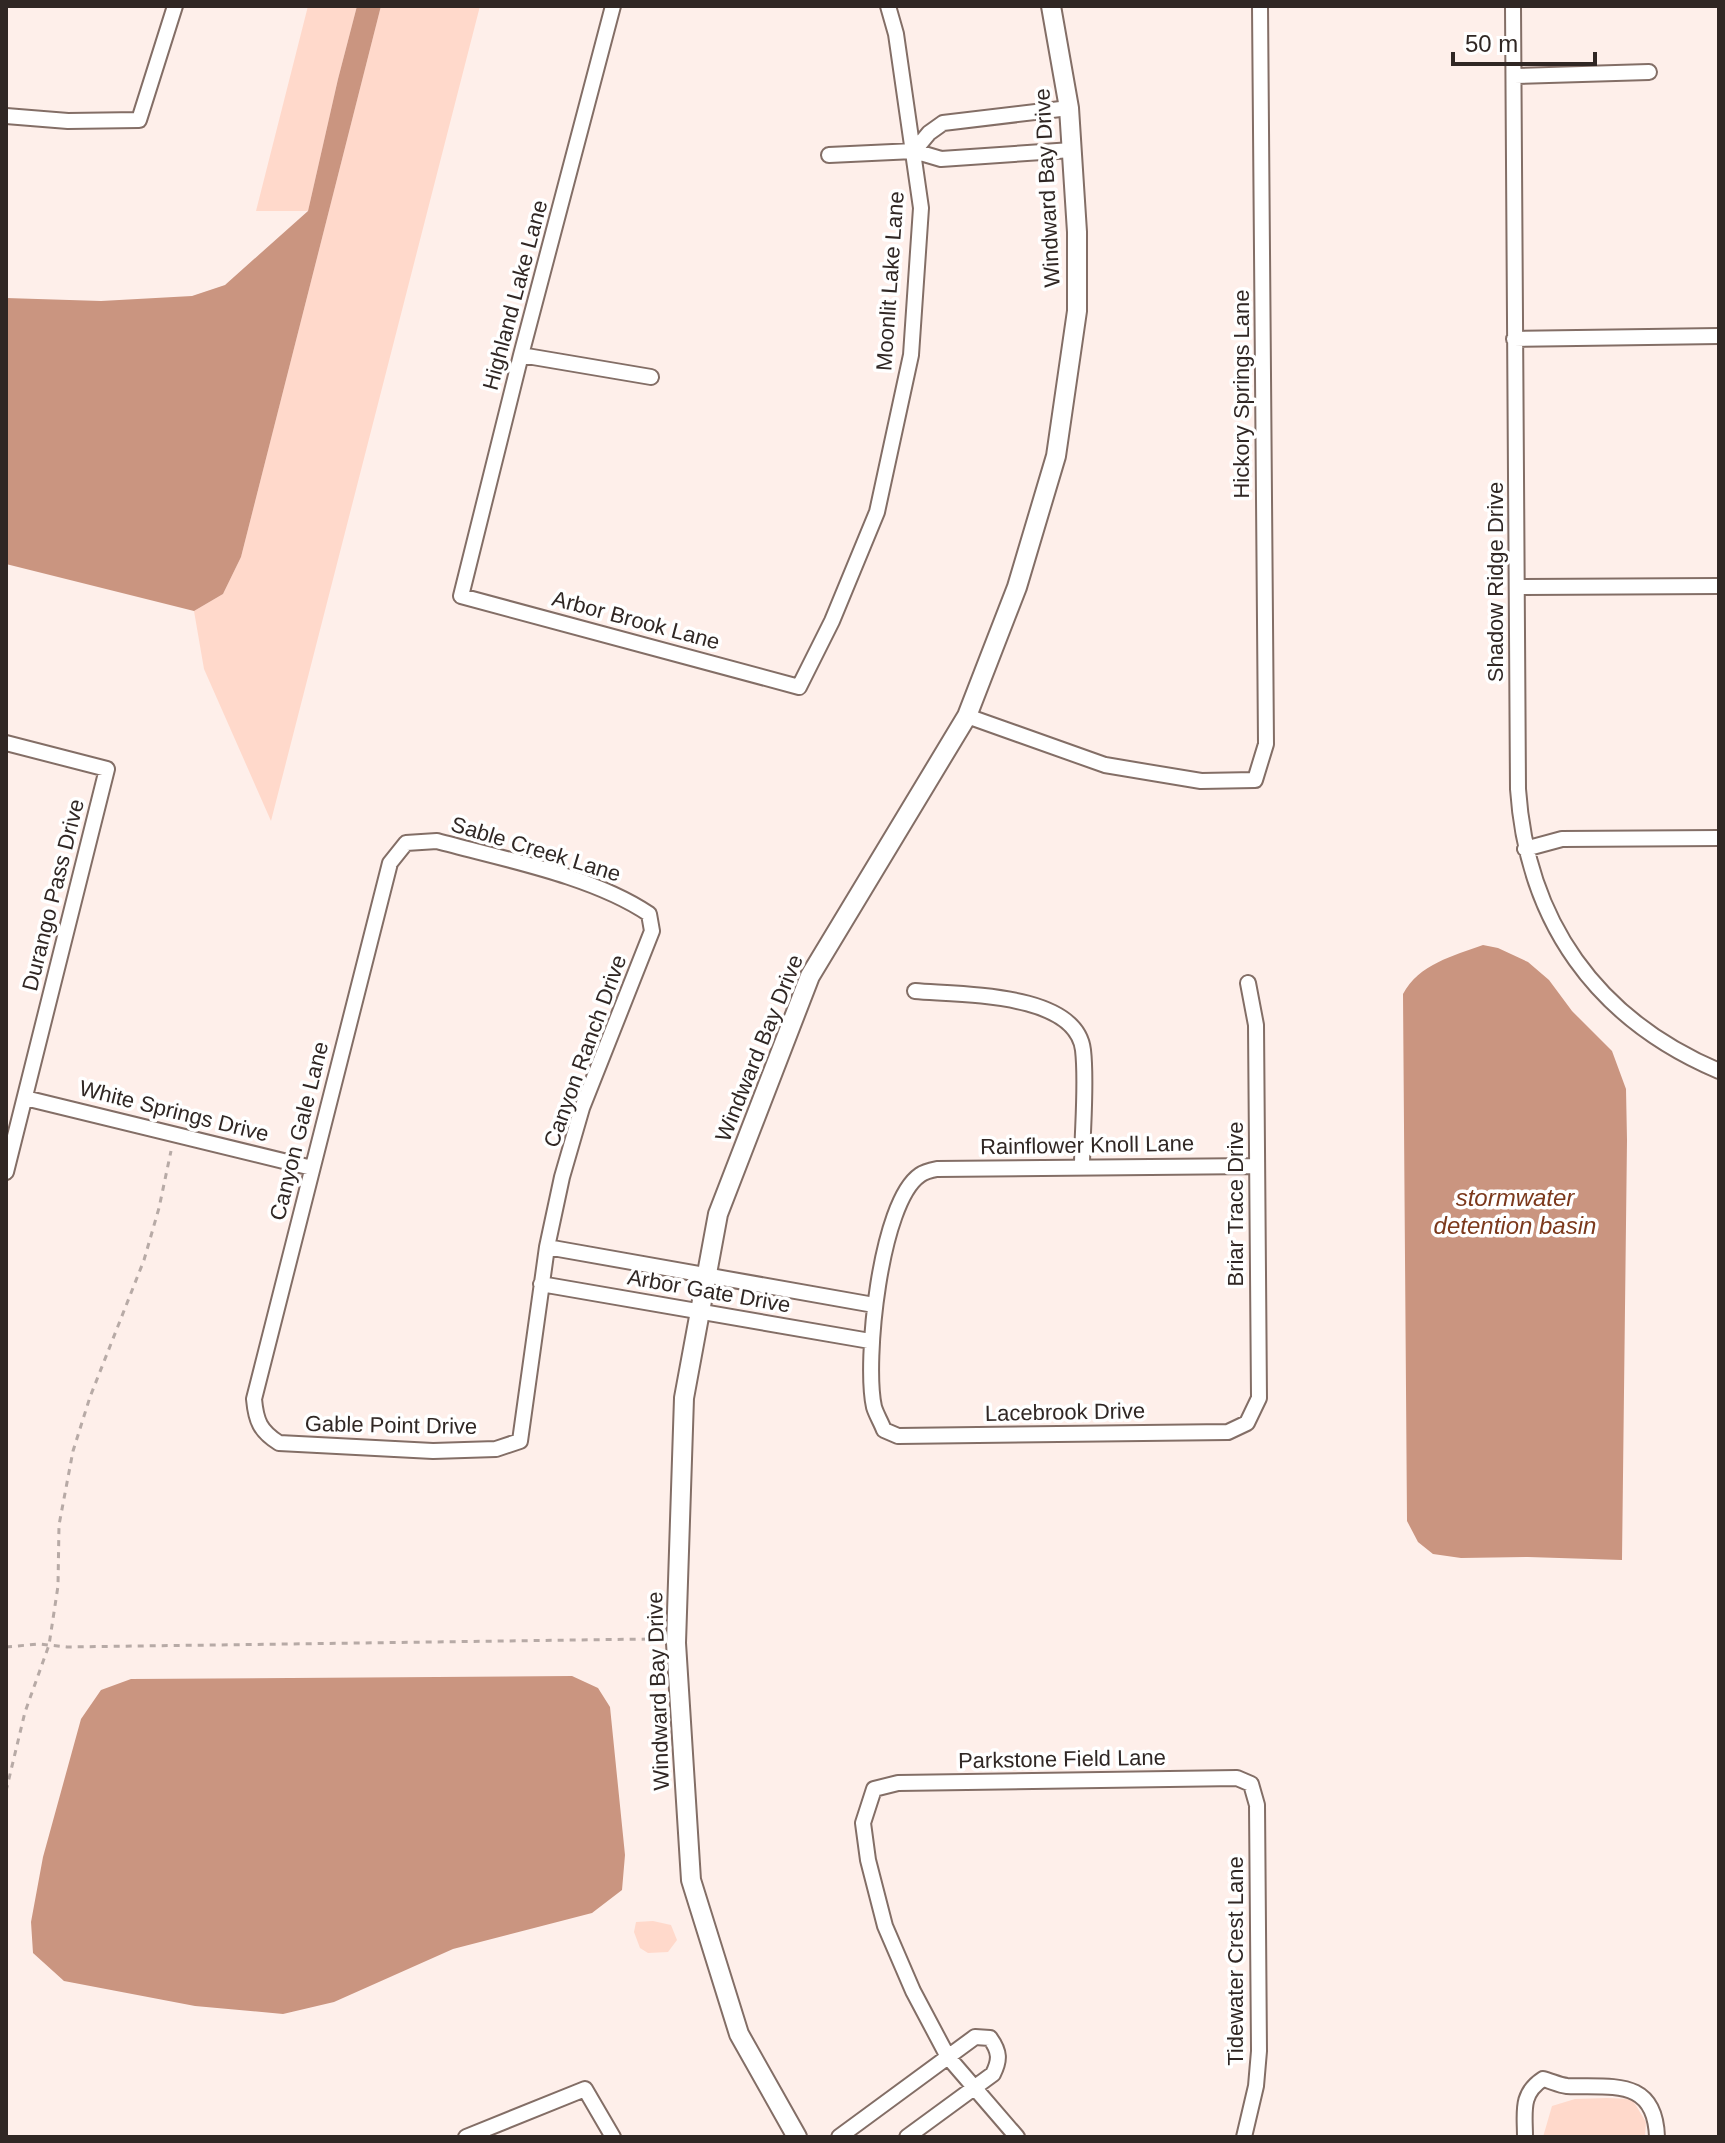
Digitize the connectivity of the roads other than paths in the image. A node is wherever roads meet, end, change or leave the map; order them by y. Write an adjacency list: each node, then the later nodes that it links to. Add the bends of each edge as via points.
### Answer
1 (175, 6): 10 (street, via 139,120)
2 (613, 6): 16 (street, Highland Lake Lane)
3 (888, 6): 12 (street, Moonlit Lake Lane)
4 (1051, 6): 9 (street, Windward Bay Drive)
5 (1260, 6): 22 (street, Hickory Springs Lane, via 1266,744 1255,780 1201,781 1105,765)
6 (1513, 6): 8 (street, Shadow Ridge Drive)
7 (1649, 72): 8 (street)
8 (1514, 76): 15 (street, Shadow Ridge Drive)
9 (1069, 108): 11 (street, Windward Bay Drive); 12 (street, via 943,123)
10 (6, 116)
11 (1072, 150): 12 (street, via 941,159); 22 (street, Windward Bay Drive, via 1077,311 1056,456 1017,587)
12 (914, 151): 13 (street); 21 (street, Moonlit Lake Lane, via 921,208 905,384 877,512)
13 (829, 155)
14 (1719, 336): 15 (street)
15 (1514, 339): 19 (street, Shadow Ridge Drive)
16 (521, 355): 17 (street); 20 (street, Highland Lake Lane)
17 (651, 377)
18 (1719, 586): 19 (street)
19 (1518, 587): 26 (street, Shadow Ridge Drive, via 1518,789)
20 (461, 596): 21 (street, Arbor Brook Lane)
21 (799, 687)
22 (967, 716): 37 (street, Windward Bay Drive, via 810,976 718,1214)
23 (6, 743): 31 (street, Durango Pass Drive, via 107,769)
24 (1719, 838): 26 (street, via 1562,839)
25 (406, 843): 27 (street, Sable Creek Lane, via 437,841 515,862 631,902); 34 (street, Canyon Gale Lane, via 390,863)
26 (1525, 849): 30 (street, Shadow Ridge Drive, via 1550,919 1587,977 1658,1040)
27 (649, 914): 36 (street, Canyon Ranch Drive, via 652,931 582,1108)
28 (1248, 983): 32 (street, Briar Trace Drive, via 1256,1025)
29 (915, 991): 33 (street, via 1019,1003 1065,1018 1083,1048)
30 (1719, 1071)
31 (25, 1098): 34 (street, White Springs Drive); 35 (street, Durango Pass Drive)
32 (1257, 1166): 33 (street, Rainflower Knoll Lane); 42 (street, Briar Trace Drive, via 1259,1398)
33 (1082, 1167): 39 (street, Rainflower Knoll Lane, via 937,1169 918,1175 901,1200)
34 (312, 1168): 43 (street, Canyon Gale Lane, via 254,1399)
35 (6, 1172)
36 (547, 1247): 37 (street, Arbor Gate Drive); 38 (street, Canyon Ranch Drive)
37 (707, 1275): 39 (street, Arbor Gate Drive); 40 (street, Windward Bay Drive)
38 (541, 1284): 40 (street, Arbor Gate Drive); 44 (street, Canyon Ranch Drive)
39 (874, 1305): 41 (street)
40 (700, 1312): 41 (street, Arbor Gate Drive); 50 (street, Windward Bay Drive, via 684,1398 676,1643 691,1880 739,2034)
41 (870, 1341): 42 (street, Lacebrook Drive, via 874,1407 884,1430 898,1436 1228,1432)
42 (1247, 1423)
43 (263, 1433): 44 (street, Gable Point Drive, via 279,1443 372,1449 496,1449)
44 (520, 1441)
45 (1251, 1784): 46 (street, Parkstone Field Lane, via 1237,1778 898,1783 874,1789 863,1823 885,1926); 54 (street, Tidewater Crest Lane, via 1257,1805 1259,2051)
46 (948, 2057): 47 (street); 47 (street, via 975,2037 990,2038 999,2062 993,2074); 51 (street)
47 (973, 2087): 52 (street); 53 (street)
48 (466, 2137): 49 (street, via 585,2089)
49 (613, 2137)
50 (797, 2137)
51 (839, 2137)
52 (907, 2137)
53 (1017, 2137)
54 (1244, 2137)
55 (1525, 2137): 56 (street, via 1525,2104 1531,2087 1543,2079 1563,2086 1633,2091 1647,2100)
56 (1657, 2137)

